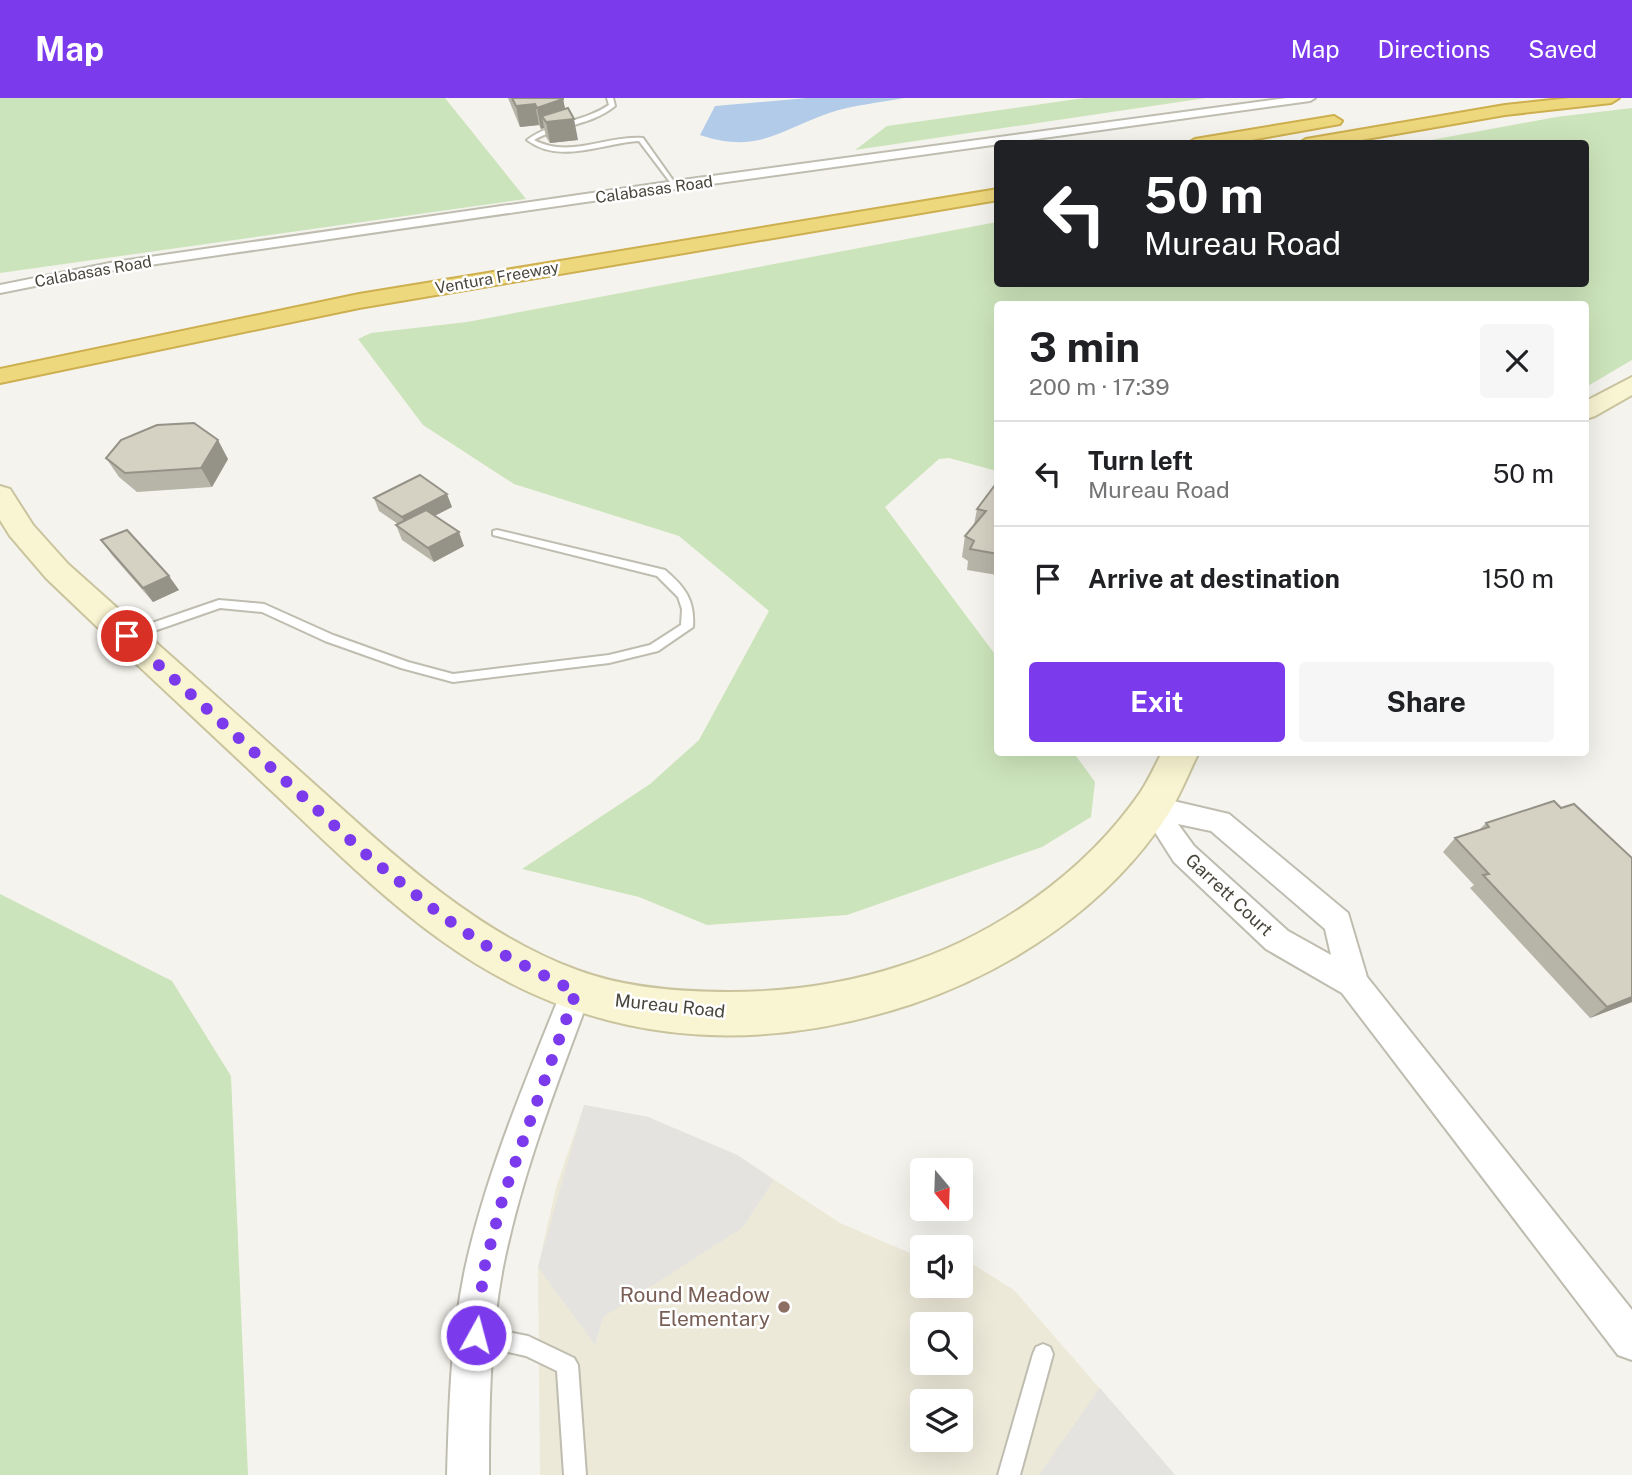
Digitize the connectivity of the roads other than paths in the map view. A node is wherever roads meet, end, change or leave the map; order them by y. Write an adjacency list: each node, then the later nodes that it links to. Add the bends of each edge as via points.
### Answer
1 (610, 98): 12 (lane, via 612,106 601,115 541,132 530,140 559,149 640,139)
2 (1310, 98): 7 (street, Calabasas Road)
3 (1485, 98): 5 (highway)
4 (1611, 98): 9 (highway, via 1505,110)
5 (1433, 105)
6 (1357, 118): 8 (highway)
7 (1003, 140)
8 (1220, 140)
9 (1329, 140)
10 (994, 141): 12 (street, Calabasas Road)
11 (994, 176): 14 (highway)
12 (675, 185): 15 (street, Calabasas Road, via 115,266)
13 (994, 195): 16 (highway, Ventura Freeway, via 359,301)
14 (770, 211)
15 (0, 289)
16 (0, 376)
17 (1632, 384): 18 (main road)
18 (1589, 409)
19 (0, 495): 21 (main road, Mureau Road, via 21,530 57,570)
20 (497, 533): 21 (lane, via 661,573 679,588 690,607 687,627 654,648 609,659 453,678 329,638 264,608 219,604)
21 (127, 636): 25 (main road, Mureau Road, via 370,858 441,915 495,951)
22 (1179, 756): 23 (main road, Mureau Road)
23 (1152, 807): 24 (street, Garrett Court, via 1184,854 1277,940); 24 (street, Garrett Court, via 1219,822 1338,922); 25 (main road, Mureau Road, via 1097,871 1026,928 962,965 892,991 776,1012 712,1014 627,1004)
24 (1353, 983): 27 (street, Garrett Court)
25 (576, 992): 26 (street, via 503,1197 484,1269)
26 (476, 1335): 29 (street); 30 (lane, via 528,1346 567,1365)
27 (1632, 1341)
28 (1043, 1354): 31 (lane)
29 (468, 1475)
30 (575, 1475)
31 (1009, 1475)

